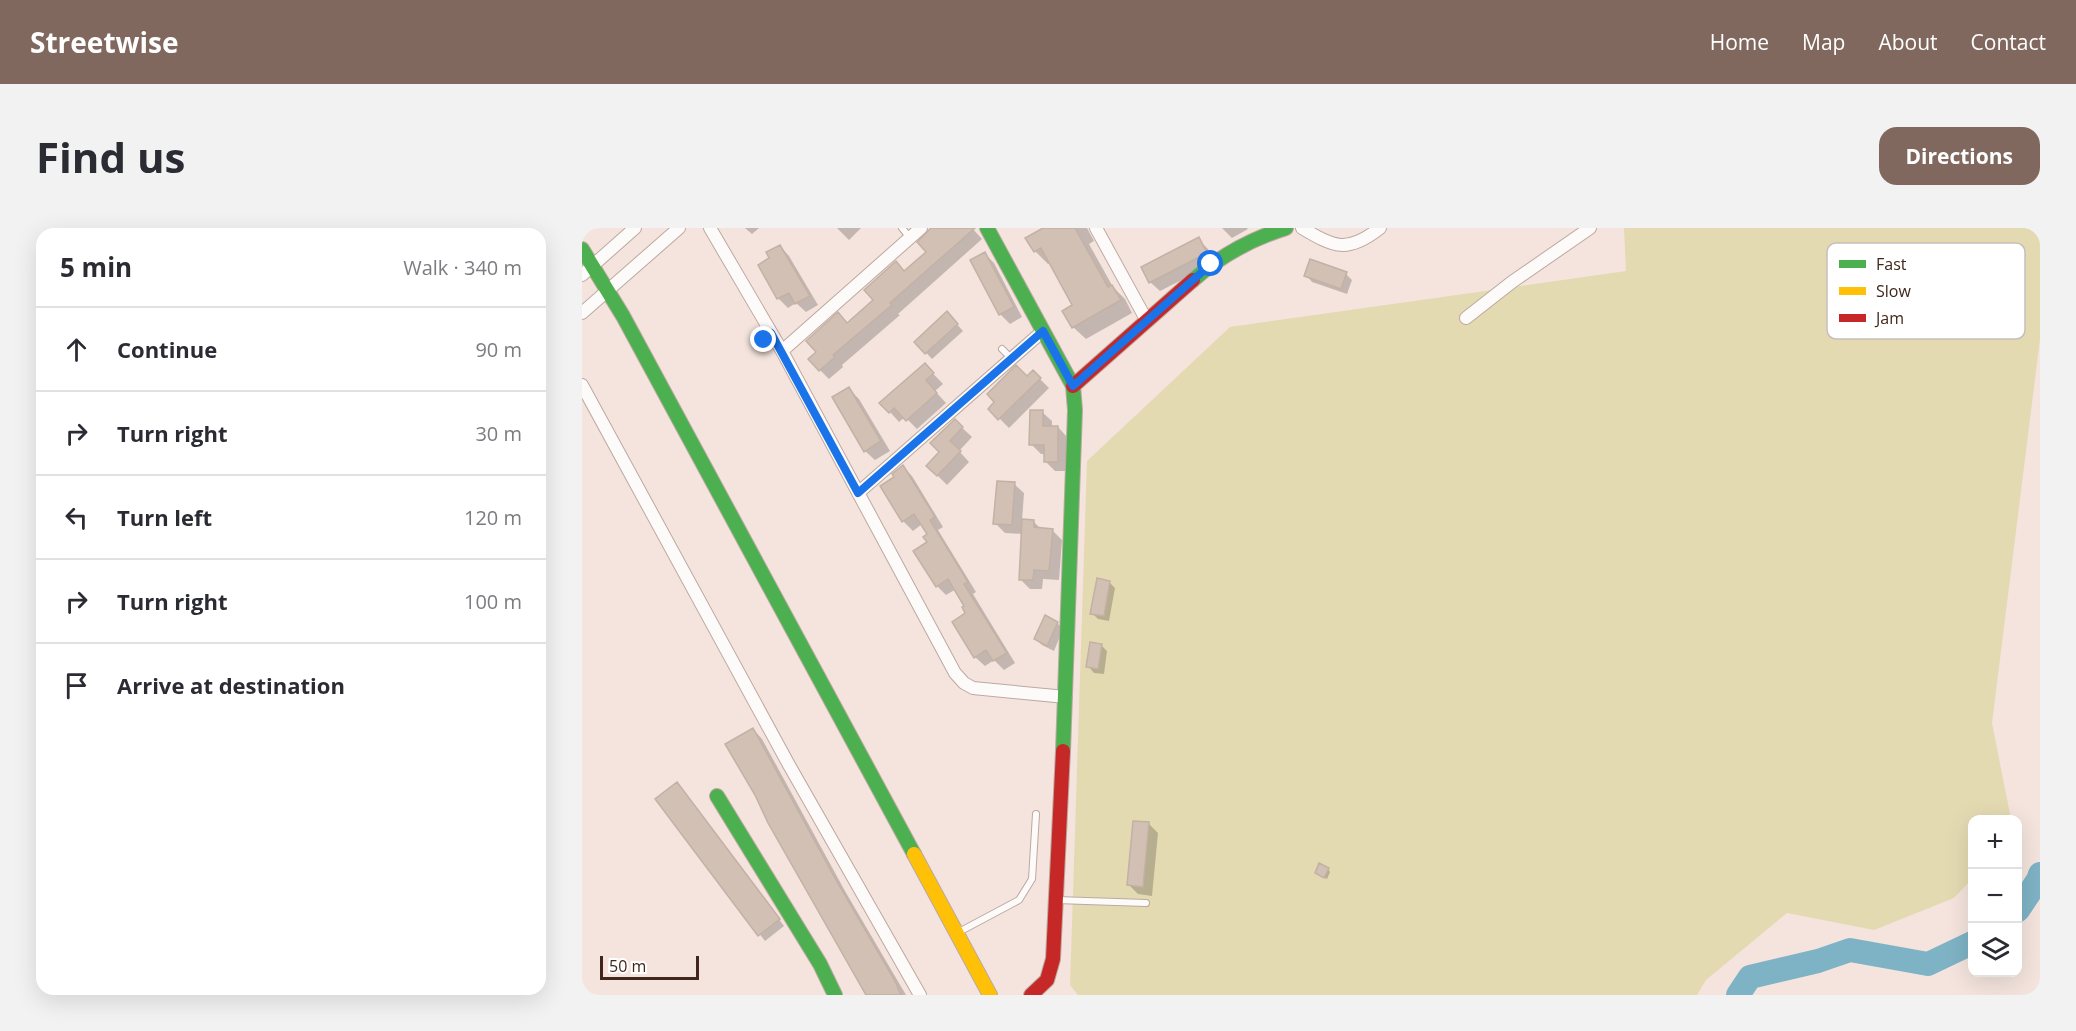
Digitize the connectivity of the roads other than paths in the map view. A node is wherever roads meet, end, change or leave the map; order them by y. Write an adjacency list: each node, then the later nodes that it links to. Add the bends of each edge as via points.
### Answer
1 (635, 228): 13 (street)
2 (679, 228): 15 (street)
3 (710, 228): 21 (street, via 767,336)
4 (921, 228): 11 (street)
5 (987, 228): 19 (street)
6 (1096, 228): 18 (street)
7 (1286, 228): 18 (street, via 1237,247 1211,264)
8 (1302, 228): 9 (street, via 1338,246 1354,244)
9 (1380, 228)
10 (1590, 228): 17 (street)
11 (906, 233): 21 (street)
12 (582, 249): 13 (street)
13 (593, 265): 14 (street); 15 (street)
14 (582, 275)
15 (607, 292): 16 (street); 31 (street)
16 (582, 313)
17 (1466, 318)
18 (1147, 321): 24 (street)
19 (1043, 331): 22 (street); 24 (street)
20 (1002, 349): 22 (lane)
21 (782, 351): 25 (street)
22 (1012, 359): 25 (street)
23 (582, 385): 33 (street, via 789,765)
24 (1073, 386): 26 (street)
25 (858, 493): 26 (street, via 964,683 974,688)
26 (1066, 697): 29 (street)
27 (717, 796): 32 (street)
28 (1036, 814): 31 (lane, via 1032,879 1019,900)
29 (1056, 900): 30 (lane); 35 (street, via 1051,976)
30 (1146, 903)
31 (956, 933): 34 (street)
32 (835, 995)
33 (920, 995)
34 (990, 995)
35 (1030, 995)

